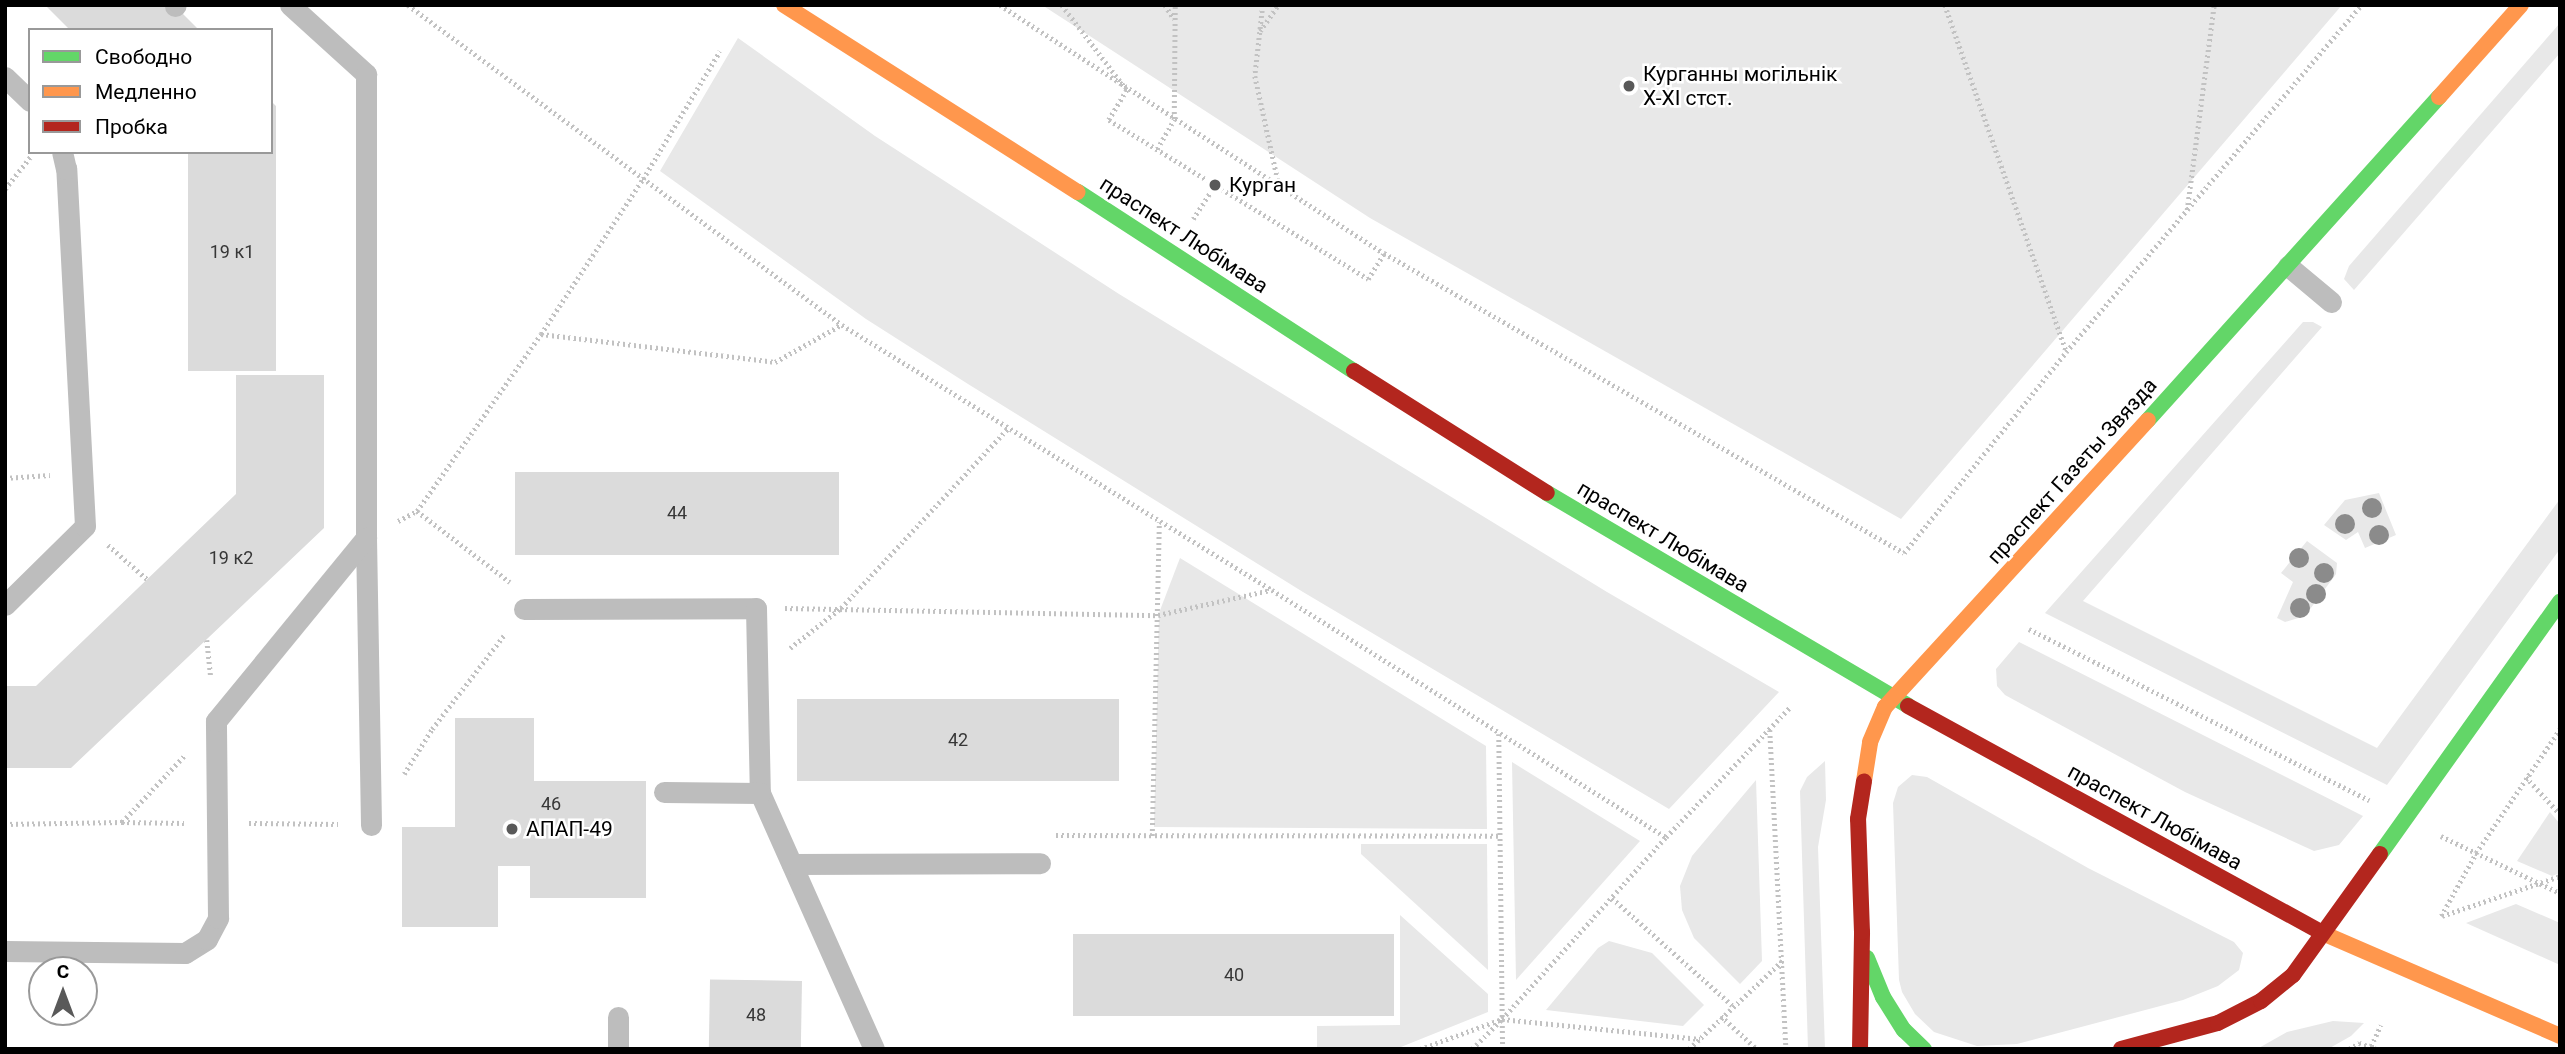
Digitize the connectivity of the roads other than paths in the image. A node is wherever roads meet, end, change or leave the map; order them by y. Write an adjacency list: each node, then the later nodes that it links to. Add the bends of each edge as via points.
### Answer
1 (290, 5): 9 (lane, via 366,74)
2 (783, 5): 13 (main road, праспект Любімава, via 1490,460)
3 (2521, 5): 7 (main road, праспект Газеты Звязда)
4 (5, 77): 5 (lane)
5 (28, 99)
6 (62, 154): 11 (lane, via 85,526)
7 (2288, 266): 8 (lane); 13 (main road, праспект Газеты Звязда)
8 (2331, 302)
9 (366, 538): 16 (lane); 21 (lane, via 216,721 218,918 207,939 185,953)
10 (2560, 602): 20 (main road)
11 (5, 606)
12 (524, 609): 15 (lane, via 756,608)
13 (1892, 697): 19 (main road, праспект Газеты Звязда, via 1870,742 1861,790); 20 (main road, праспект Любімава)
14 (664, 792): 15 (lane)
15 (760, 793): 17 (lane)
16 (371, 825)
17 (792, 863): 18 (lane); 25 (lane)
18 (1040, 863)
19 (1862, 932): 26 (main road, праспект Газеты Звязда); 27 (main road, via 1882,997 1904,1030)
20 (2324, 934): 23 (main road, праспект Любімава); 28 (main road, via 2293,975 2262,1001 2218,1023)
21 (5, 951)
22 (618, 1017): 24 (lane)
23 (2560, 1036)
24 (618, 1049)
25 (874, 1049)
26 (1860, 1049)
27 (1924, 1049)
28 (2121, 1049)

